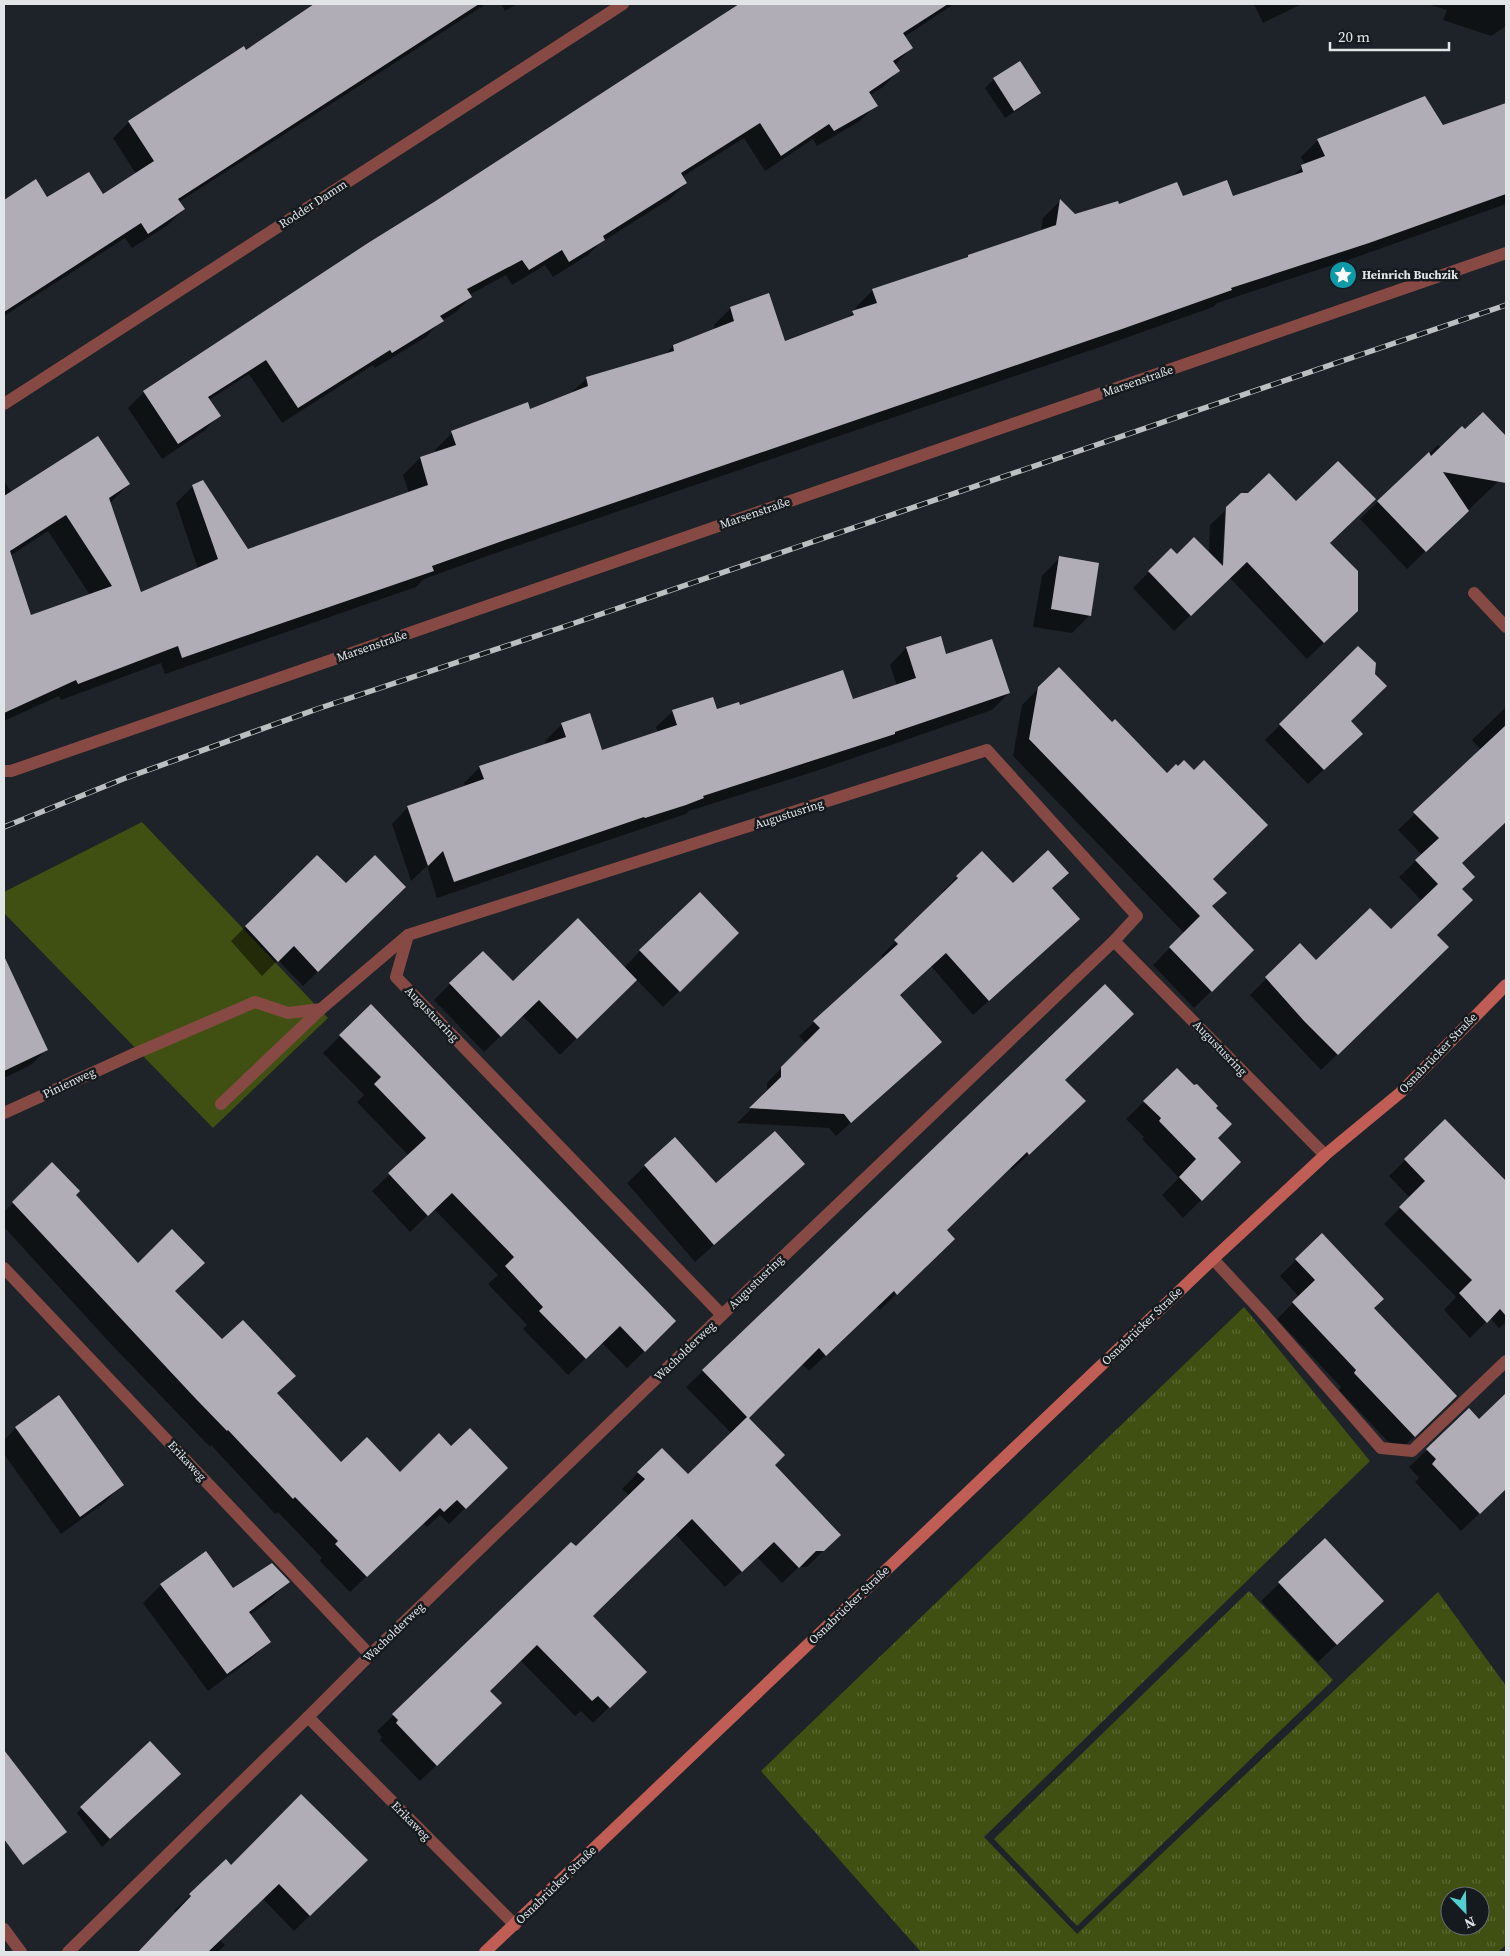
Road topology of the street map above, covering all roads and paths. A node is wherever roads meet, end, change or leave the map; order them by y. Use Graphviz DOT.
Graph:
graph roads {
  1 [pos="623,4"];
  2 [pos="1506,253"];
  3 [pos="4,404"];
  4 [pos="1474,593"];
  5 [pos="1506,627"];
  6 [pos="4,770"];
  7 [pos="408,935"];
  8 [pos="1114,941"];
  9 [pos="1506,985"];
  10 [pos="321,1009"];
  11 [pos="221,1104"];
  12 [pos="4,1113"];
  13 [pos="1325,1156"];
  14 [pos="1213,1259"];
  15 [pos="4,1268"];
  16 [pos="722,1315"];
  17 [pos="1506,1361"];
  18 [pos="370,1655"];
  19 [pos="308,1717"];
  20 [pos="514,1925"];
  21 [pos="4,1929"];
  22 [pos="21,1952"];
  23 [pos="68,1952"];
  24 [pos="485,1952"];
  1 -- 3 [label="street, Rodder Damm"];
  2 -- 6 [label="street, Marsenstraße"];
  4 -- 5 [label="street"];
  7 -- 8 [label="street, Augustusring"];
  7 -- 10 [label="street"];
  7 -- 16 [label="street, Augustusring"];
  8 -- 13 [label="street, Augustusring"];
  8 -- 16 [label="street, Augustusring"];
  9 -- 13 [label="main road, Osnabrücker Straße"];
  10 -- 11 [label="street"];
  10 -- 12 [label="street, Pinienweg"];
  13 -- 14 [label="main road, Osnabrücker Straße"];
  14 -- 17 [label="street"];
  14 -- 20 [label="main road, Osnabrücker Straße"];
  15 -- 18 [label="street, Erikaweg"];
  16 -- 18 [label="street, Wacholderweg"];
  18 -- 19 [label="street, Wacholderweg"];
  19 -- 20 [label="street, Erikaweg"];
  19 -- 23 [label="street, Wacholderweg"];
  20 -- 24 [label="main road, Osnabrücker Straße"];
  21 -- 22 [label="street"];
}
